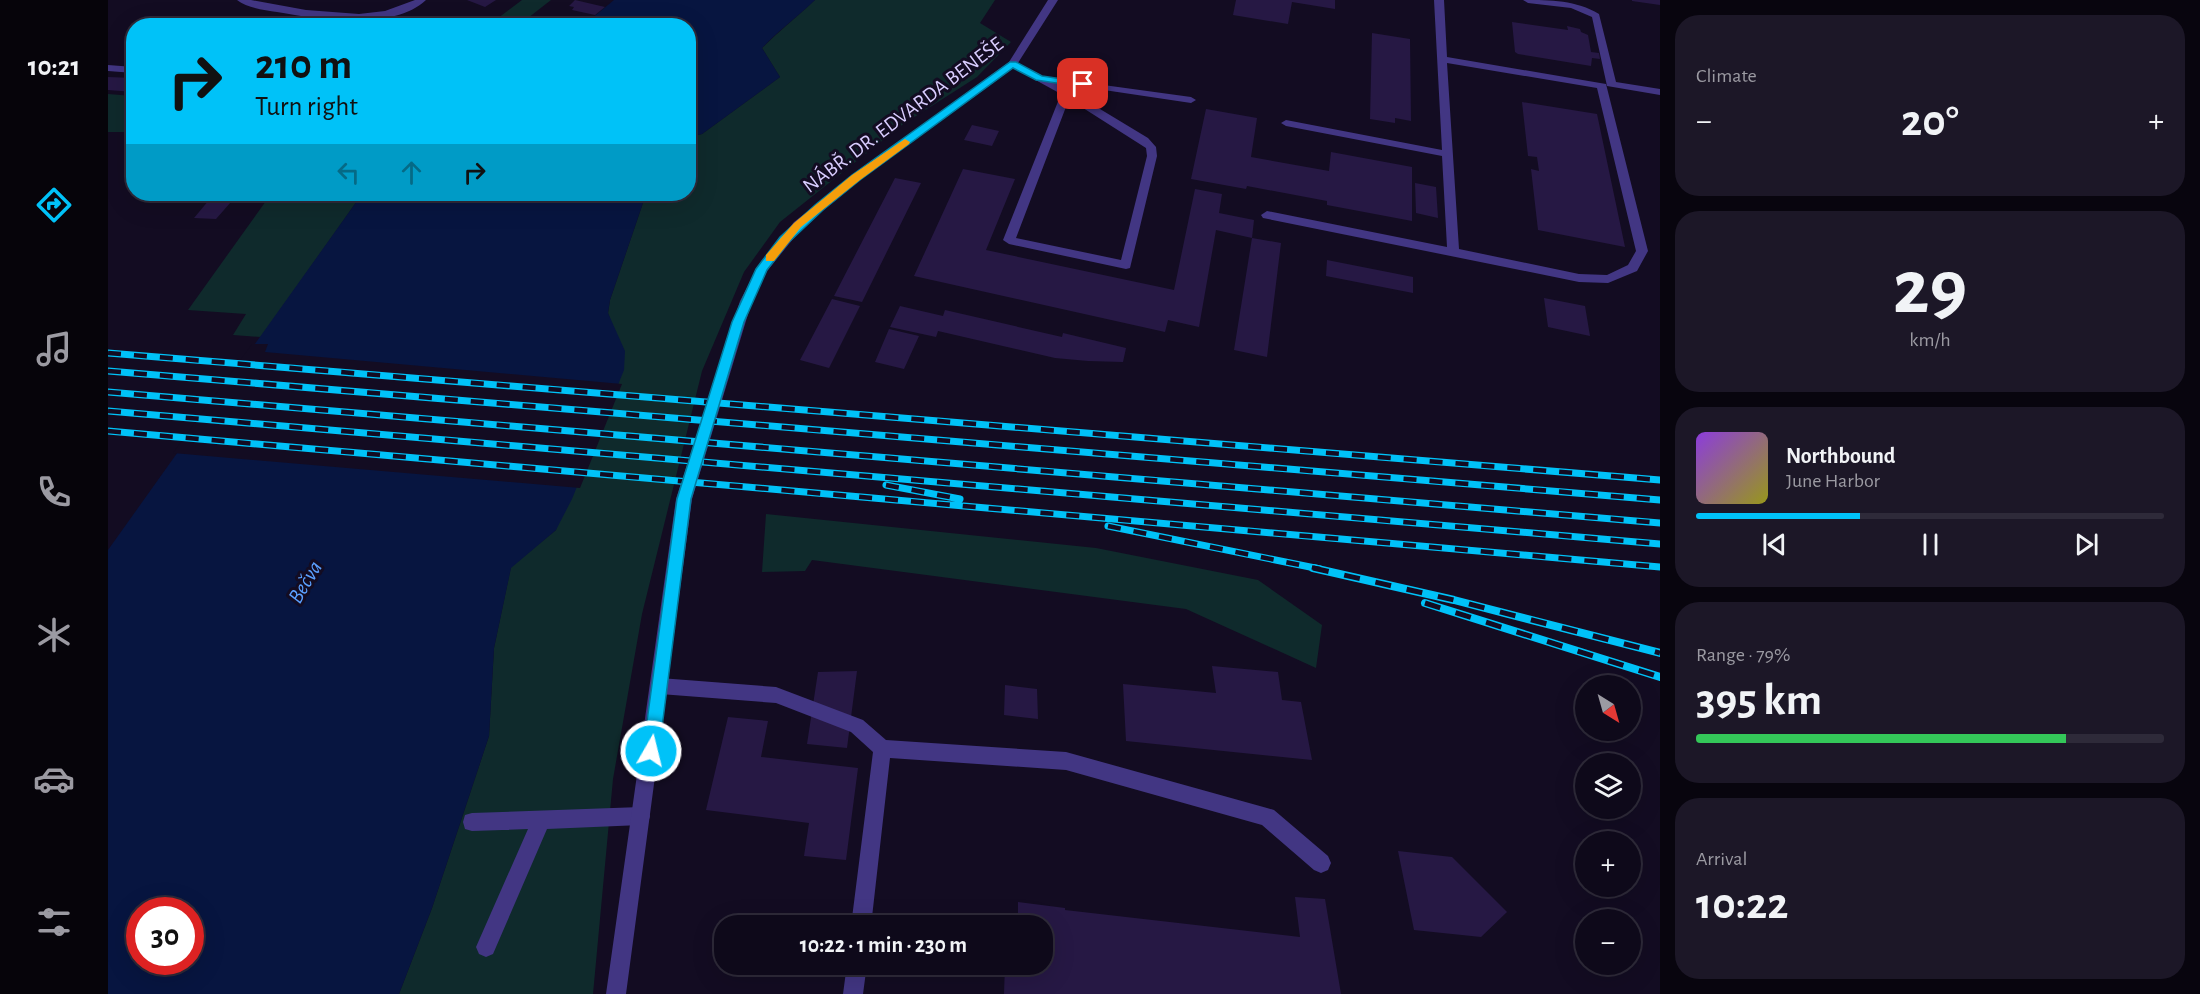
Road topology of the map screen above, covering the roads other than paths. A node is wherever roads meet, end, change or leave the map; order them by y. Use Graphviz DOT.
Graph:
graph roads {
  1 [pos="242,0"];
  2 [pos="421,0"];
  3 [pos="1053,0"];
  4 [pos="1439,0"];
  5 [pos="1528,0"];
  6 [pos="1442,59"];
  7 [pos="1013,64"];
  8 [pos="108,69"];
  9 [pos="126,70"];
  10 [pos="1039,78"];
  11 [pos="1606,85"];
  12 [pos="1660,92"];
  13 [pos="1066,94"];
  14 [pos="1191,100"];
  15 [pos="1286,123"];
  16 [pos="1447,154"];
  17 [pos="1267,215"];
  18 [pos="1453,252"];
  19 [pos="660,686"];
  20 [pos="882,749"];
  21 [pos="641,816"];
  22 [pos="542,819"];
  23 [pos="472,822"];
  24 [pos="1321,864"];
  25 [pos="862,915"];
  26 [pos="486,947"];
  27 [pos="856,975"];
  28 [pos="616,994"];
  29 [pos="853,994"];
  1 -- 2 [label="street"];
  3 -- 7 [label="street, NÁBŘ. DR. EDVARDA BENEŠE"];
  4 -- 6 [label="street"];
  5 -- 11 [label="street"];
  6 -- 11 [label="street"];
  6 -- 16 [label="street"];
  7 -- 10 [label="street"];
  7 -- 19 [label="street, NÁBŘ. DR. EDVARDA BENEŠE"];
  8 -- 9 [label="street"];
  10 -- 13 [label="street"];
  10 -- 14 [label="street"];
  11 -- 12 [label="street"];
  11 -- 18 [label="street"];
  13 -- 13 [label="street"];
  15 -- 16 [label="street"];
  16 -- 18 [label="street"];
  17 -- 18 [label="street"];
  19 -- 20 [label="street"];
  19 -- 21 [label="street, NÁBŘ. DR. EDVARDA BENEŠE"];
  20 -- 24 [label="street"];
  20 -- 25 [label="street"];
  21 -- 22 [label="street"];
  21 -- 28 [label="street, NÁBŘ. DR. EDVARDA BENEŠE"];
  22 -- 23 [label="street"];
  22 -- 26 [label="street"];
  27 -- 29 [label="street"];
}
